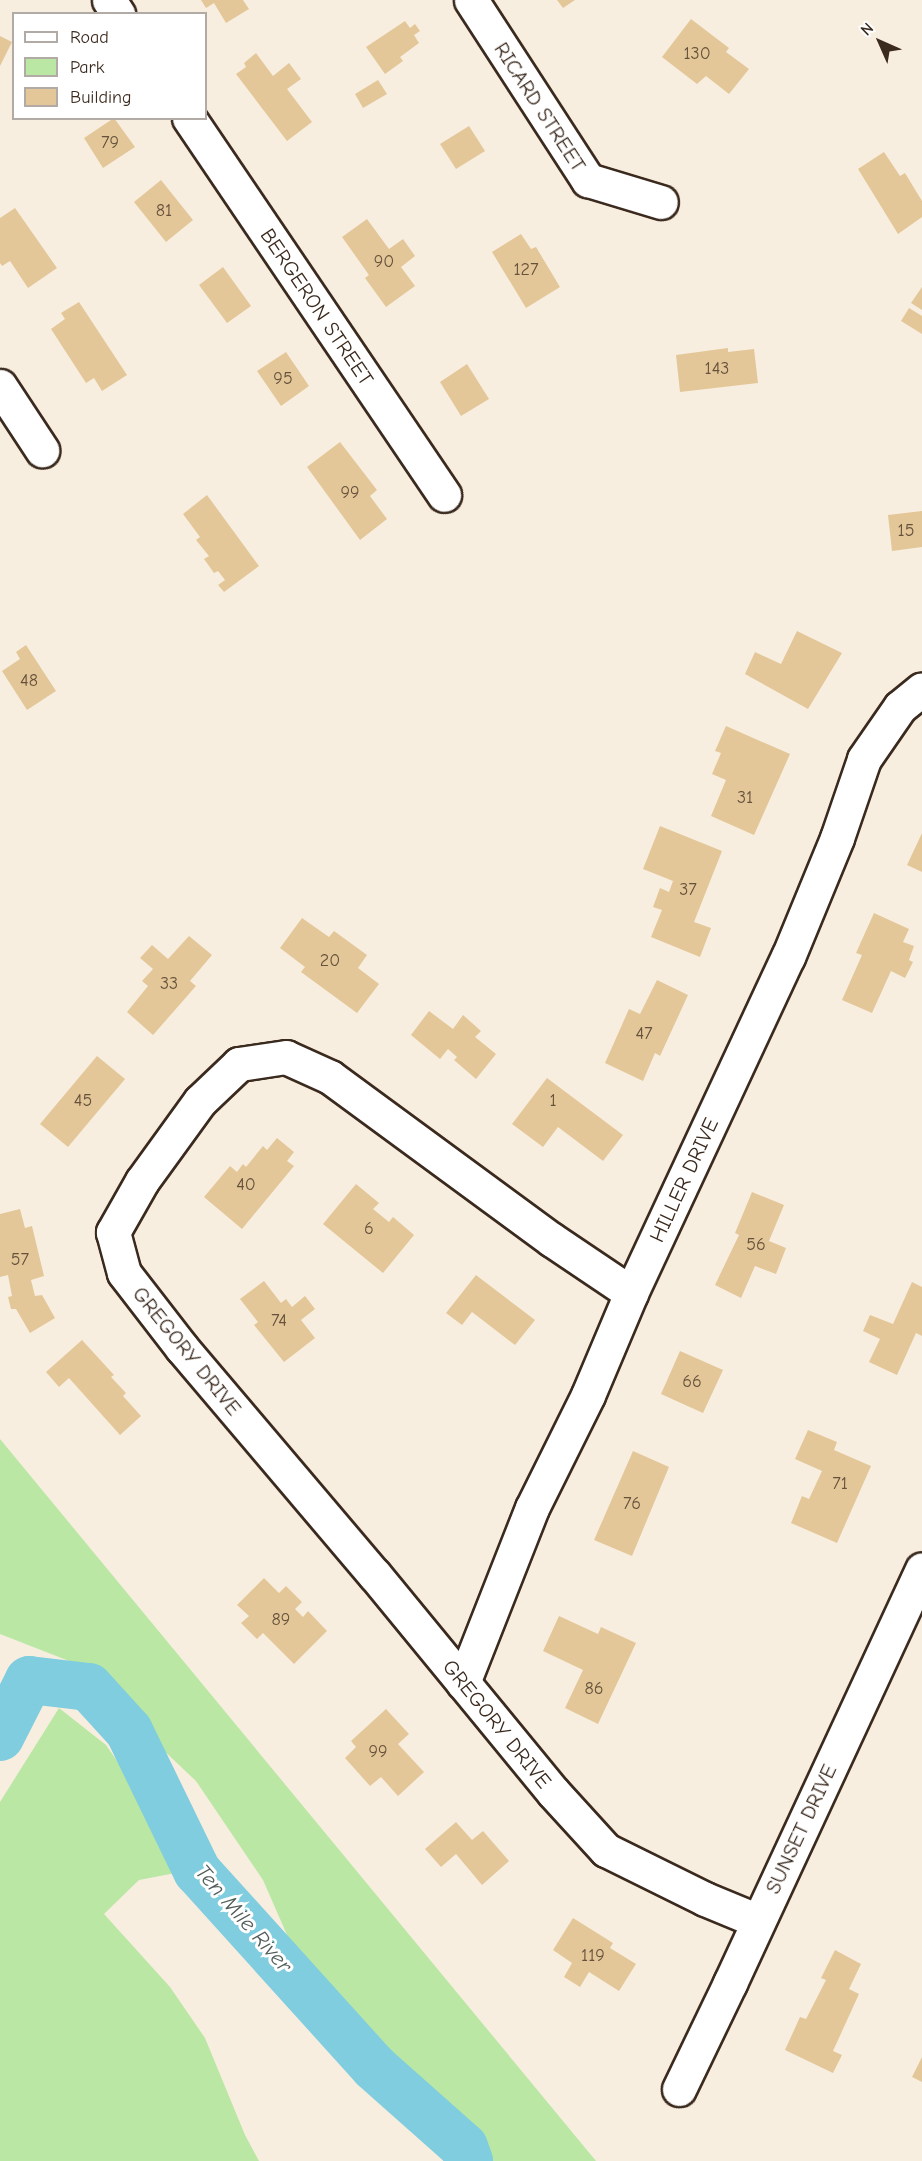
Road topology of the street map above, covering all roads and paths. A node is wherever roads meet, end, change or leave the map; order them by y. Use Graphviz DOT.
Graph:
graph roads {
  1 [pos="471,0"];
  2 [pos="190,120"];
  3 [pos="661,202"];
  4 [pos="0,386"];
  5 [pos="42,450"];
  6 [pos="444,495"];
  7 [pos="922,689"];
  8 [pos="631,1293"];
  9 [pos="922,1569"];
  10 [pos="463,1683"];
  11 [pos="759,1921"];
  12 [pos="679,2089"];
  1 -- 3 [label="street, RICARD STREET"];
  2 -- 6 [label="street, BERGERON STREET"];
  4 -- 5 [label="street"];
  7 -- 8 [label="street, HILLER DRIVE"];
  8 -- 10 [label="street, HILLER DRIVE"];
  8 -- 10 [label="street, GREGORY DRIVE"];
  9 -- 11 [label="street, SUNSET DRIVE"];
  10 -- 11 [label="street, GREGORY DRIVE"];
  11 -- 12 [label="street, SUNSET DRIVE"];
}
